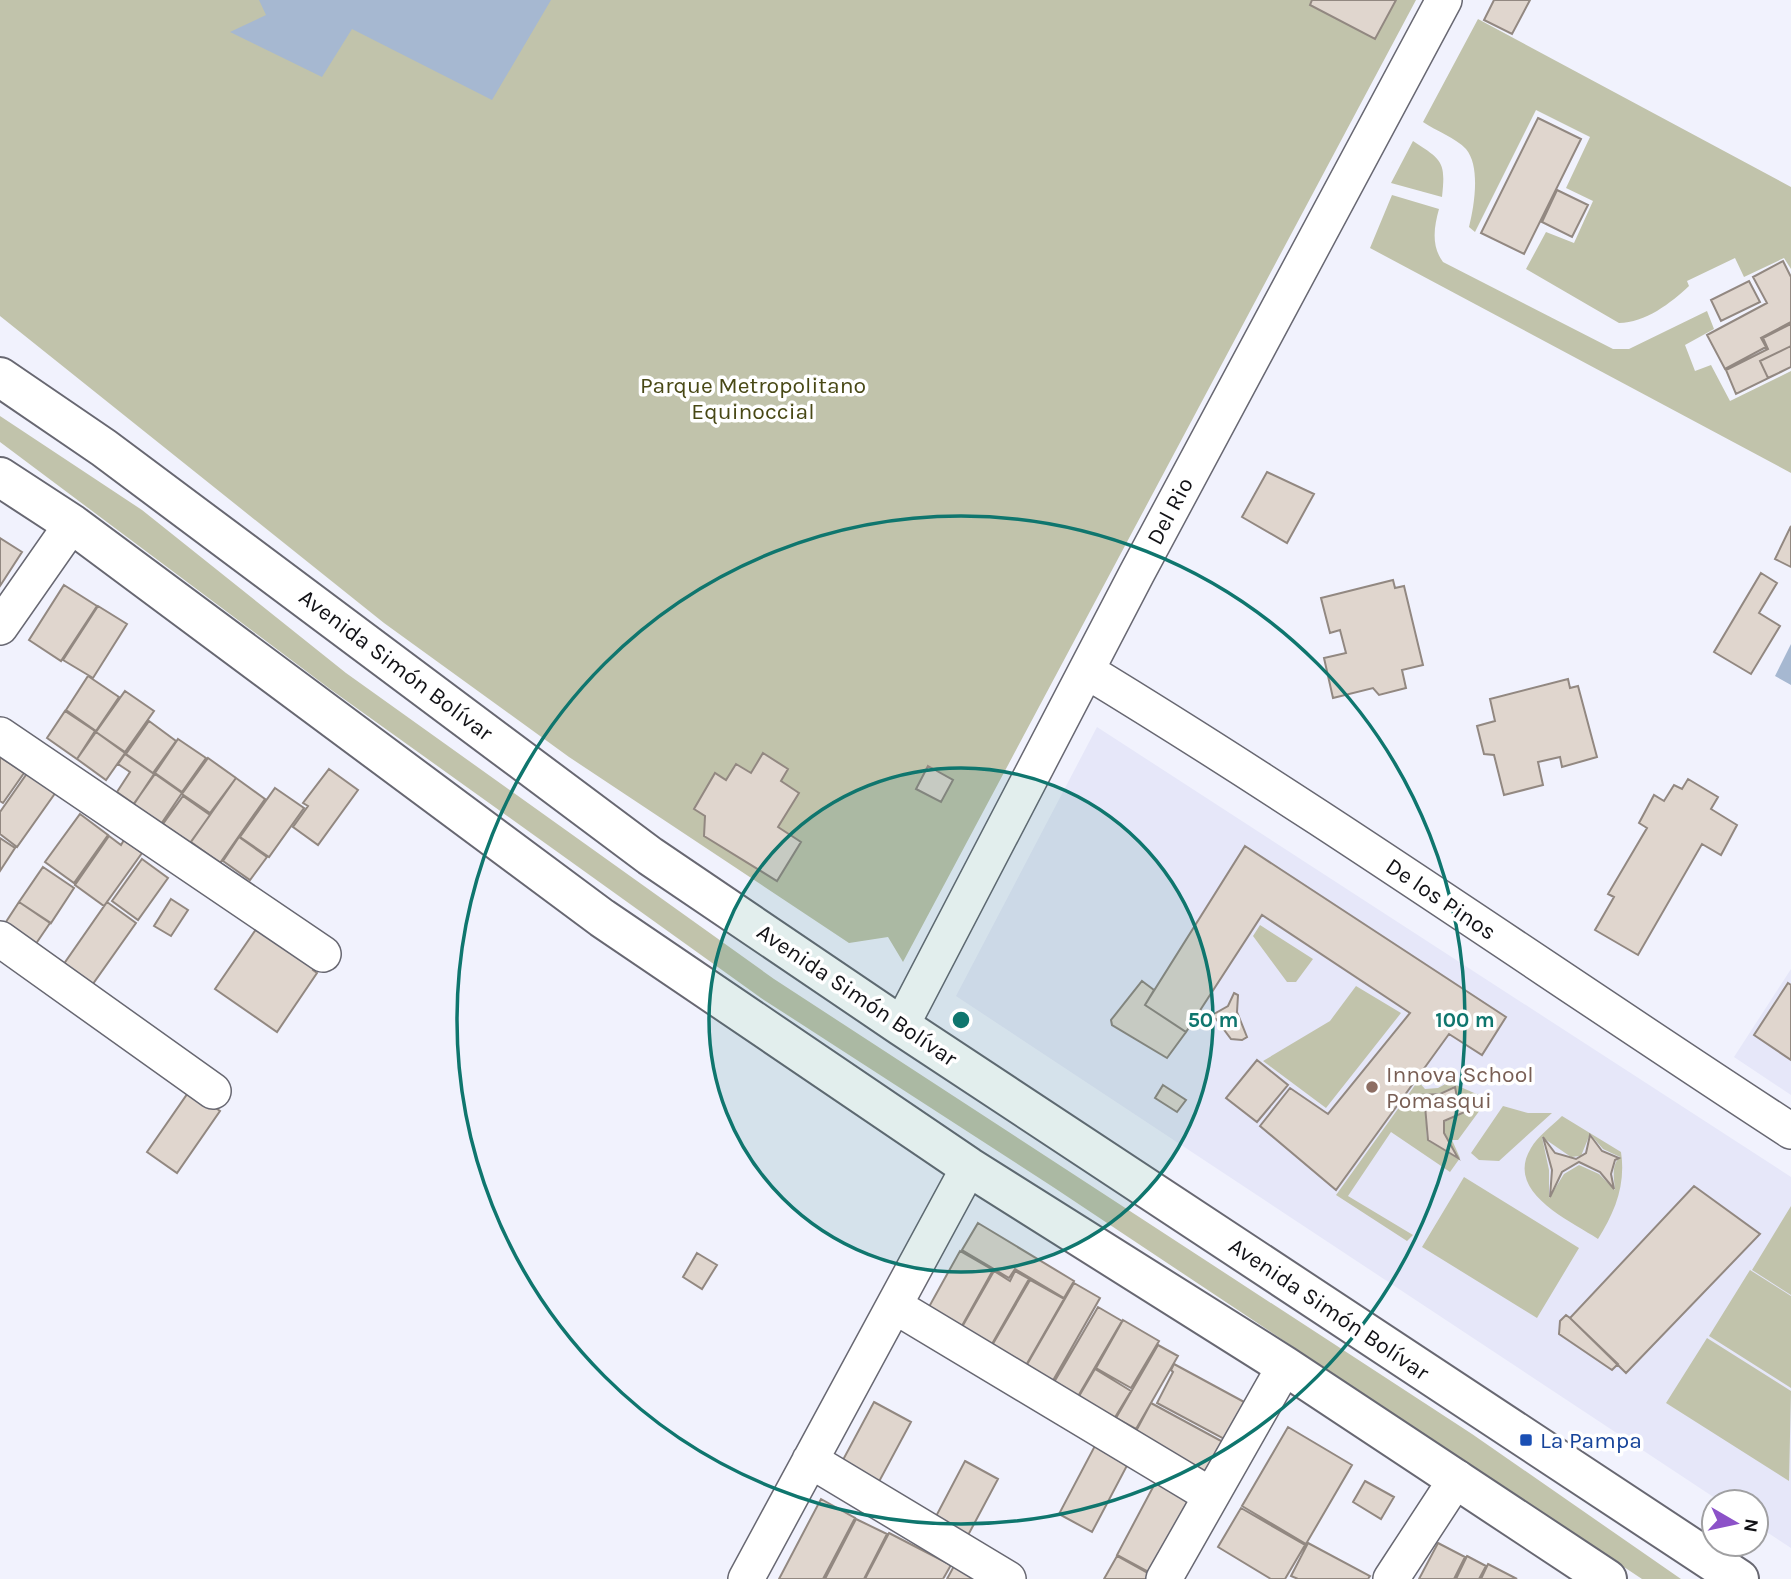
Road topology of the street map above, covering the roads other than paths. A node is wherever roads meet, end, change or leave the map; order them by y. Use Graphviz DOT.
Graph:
graph roads {
  1 [pos="1444,0"];
  2 [pos="0,377"];
  3 [pos="0,477"];
  4 [pos="72,524"];
  5 [pos="0,627"];
  6 [pos="1087,671"];
  7 [pos="0,735"];
  8 [pos="0,939"];
  9 [pos="323,954"];
  10 [pos="901,1026"];
  11 [pos="213,1091"];
  12 [pos="1791,1131"];
  13 [pos="968,1167"];
  14 [pos="895,1306"];
  15 [pos="1285,1366"];
  16 [pos="810,1460"];
  17 [pos="1457,1478"];
  18 [pos="1210,1495"];
  19 [pos="746,1579"];
  20 [pos="1008,1579"];
  21 [pos="1164,1579"];
  22 [pos="1391,1579"];
  23 [pos="1606,1579"];
  24 [pos="1739,1579"];
  1 -- 6 [label="street, Del Rio"];
  2 -- 10 [label="highway, Avenida Simón Bolívar"];
  3 -- 4 [label="highway"];
  4 -- 5 [label="street"];
  4 -- 13 [label="highway"];
  6 -- 10 [label="street, Del Rio"];
  6 -- 12 [label="street, De los Pinos"];
  7 -- 9 [label="street"];
  8 -- 11 [label="street"];
  10 -- 24 [label="highway, Avenida Simón Bolívar"];
  13 -- 14 [label="street"];
  13 -- 15 [label="highway"];
  14 -- 16 [label="street"];
  14 -- 18 [label="street"];
  15 -- 17 [label="highway"];
  15 -- 18 [label="street"];
  16 -- 19 [label="street"];
  16 -- 20 [label="street"];
  17 -- 22 [label="street"];
  17 -- 23 [label="highway"];
  18 -- 21 [label="street"];
}
